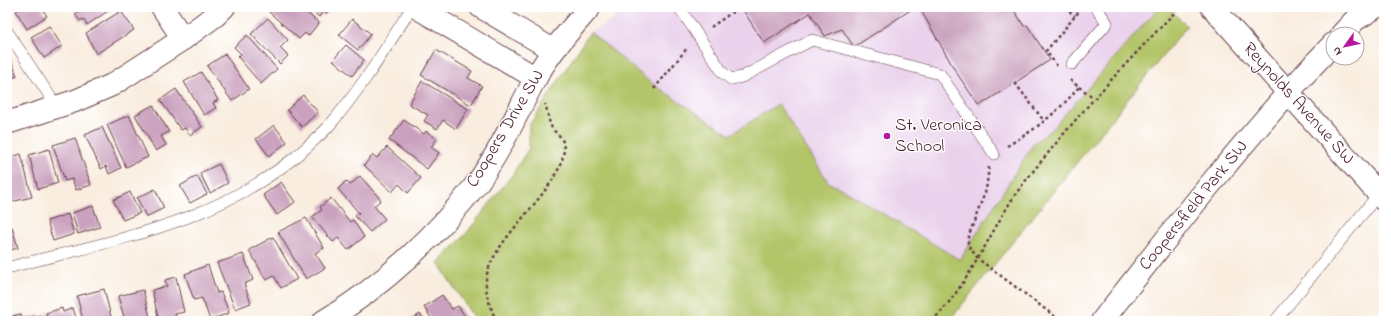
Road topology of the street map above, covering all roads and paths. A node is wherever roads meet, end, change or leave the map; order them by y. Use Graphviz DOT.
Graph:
graph roads {
  1 [pos="162,7"];
  2 [pos="224,7"];
  3 [pos="412,7"];
  4 [pos="416,7"];
  5 [pos="481,7"];
  6 [pos="590,7"];
  7 [pos="679,7"];
  8 [pos="1065,7"];
  9 [pos="1083,7"];
  10 [pos="1096,7"];
  11 [pos="1212,7"];
  12 [pos="1376,7"];
  13 [pos="1177,10"];
  14 [pos="1075,16"];
  15 [pos="1349,26"];
  16 [pos="7,31"];
  17 [pos="183,39"];
  18 [pos="553,50"];
  19 [pos="1325,53"];
  20 [pos="1072,64"];
  21 [pos="1059,69"];
  22 [pos="1068,79"];
  23 [pos="1015,83"];
  24 [pos="531,87"];
  25 [pos="1079,87"];
  26 [pos="1288,92"];
  27 [pos="1094,98"];
  28 [pos="57,107"];
  29 [pos="1044,121"];
  30 [pos="7,123"];
  31 [pos="994,154"];
  32 [pos="1382,194"];
  33 [pos="977,258"];
  34 [pos="7,268"];
  35 [pos="1280,319"];
  36 [pos="324,321"];
  37 [pos="496,321"];
  38 [pos="932,321"];
  39 [pos="1061,321"];
  40 [pos="1102,321"];
  1 -- 17 [label="street"];
  2 -- 17 [label="street"];
  3 -- 34 [label="lane"];
  4 -- 24 [label="street"];
  5 -- 18 [label="street"];
  6 -- 18 [label="street, Coopers Drive SW"];
  7 -- 31 [label="lane"];
  8 -- 14 [label="path"];
  9 -- 14 [label="path"];
  10 -- 20 [label="lane"];
  11 -- 26 [label="street, Reynolds Avenue SW"];
  12 -- 15 [label="street"];
  13 -- 27 [label="path"];
  14 -- 21 [label="path"];
  16 -- 28 [label="lane"];
  17 -- 28 [label="street"];
  18 -- 24 [label="street, Coopers Drive SW"];
  19 -- 26 [label="street, Coopersfield Park SW"];
  22 -- 25 [label="path"];
  23 -- 29 [label="path"];
  24 -- 36 [label="street, Coopers Drive SW"];
  24 -- 37 [label="path"];
  25 -- 27 [label="path"];
  25 -- 29 [label="path"];
  26 -- 32 [label="street, Reynolds Avenue SW"];
  26 -- 40 [label="street, Coopersfield Park SW"];
  27 -- 33 [label="path"];
  28 -- 30 [label="street"];
  29 -- 31 [label="path"];
  31 -- 33 [label="path"];
  32 -- 35 [label="lane"];
  33 -- 38 [label="path"];
  33 -- 39 [label="path"];
}
